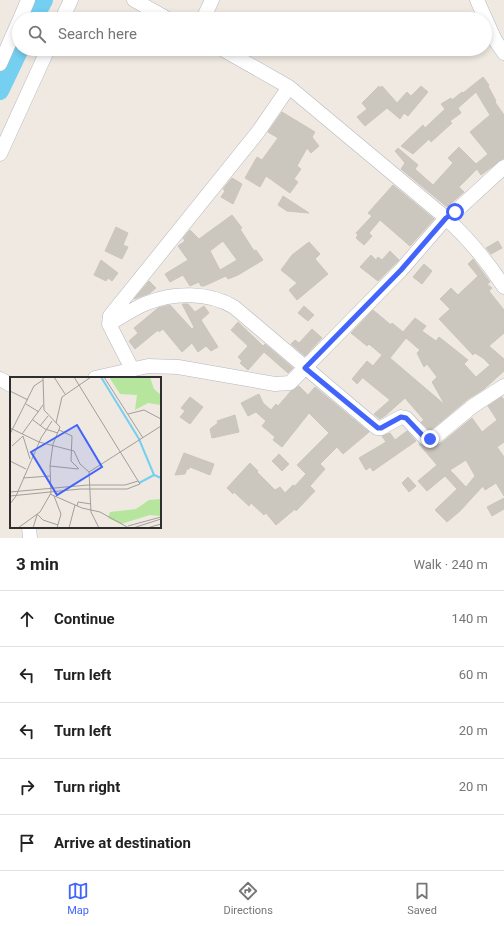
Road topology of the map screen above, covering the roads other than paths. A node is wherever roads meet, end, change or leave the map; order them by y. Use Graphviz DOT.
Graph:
graph roads {
  1 [pos="28,0"];
  2 [pos="71,0"];
  3 [pos="134,0"];
  4 [pos="212,0"];
  5 [pos="477,0"];
  6 [pos="23,12"];
  7 [pos="65,12"];
  8 [pos="155,12"];
  9 [pos="207,12"];
  10 [pos="482,12"];
  11 [pos="492,33"];
  12 [pos="12,36"];
  13 [pos="504,53"];
  14 [pos="45,56"];
  15 [pos="235,56"];
  16 [pos="0,64"];
  17 [pos="289,86"];
  18 [pos="0,154"];
  19 [pos="504,168"];
  20 [pos="446,218"];
  21 [pos="504,287"];
  22 [pos="109,324"];
  23 [pos="305,368"];
  24 [pos="132,369"];
  25 [pos="99,377"];
  26 [pos="0,379"];
  27 [pos="10,385"];
  28 [pos="504,386"];
  29 [pos="29,528"];
  30 [pos="30,538"];
  1 -- 6 [label="street"];
  2 -- 7 [label="street"];
  3 -- 8 [label="street"];
  4 -- 9 [label="street"];
  5 -- 10 [label="street"];
  11 -- 13 [label="street"];
  12 -- 16 [label="street"];
  14 -- 18 [label="street"];
  15 -- 17 [label="street"];
  17 -- 20 [label="street"];
  17 -- 22 [label="street"];
  19 -- 20 [label="street"];
  20 -- 21 [label="street"];
  20 -- 23 [label="street"];
  22 -- 23 [label="street"];
  22 -- 24 [label="street"];
  23 -- 24 [label="street"];
  23 -- 28 [label="street"];
  24 -- 25 [label="street"];
  26 -- 27 [label="street"];
  29 -- 30 [label="street"];
}
